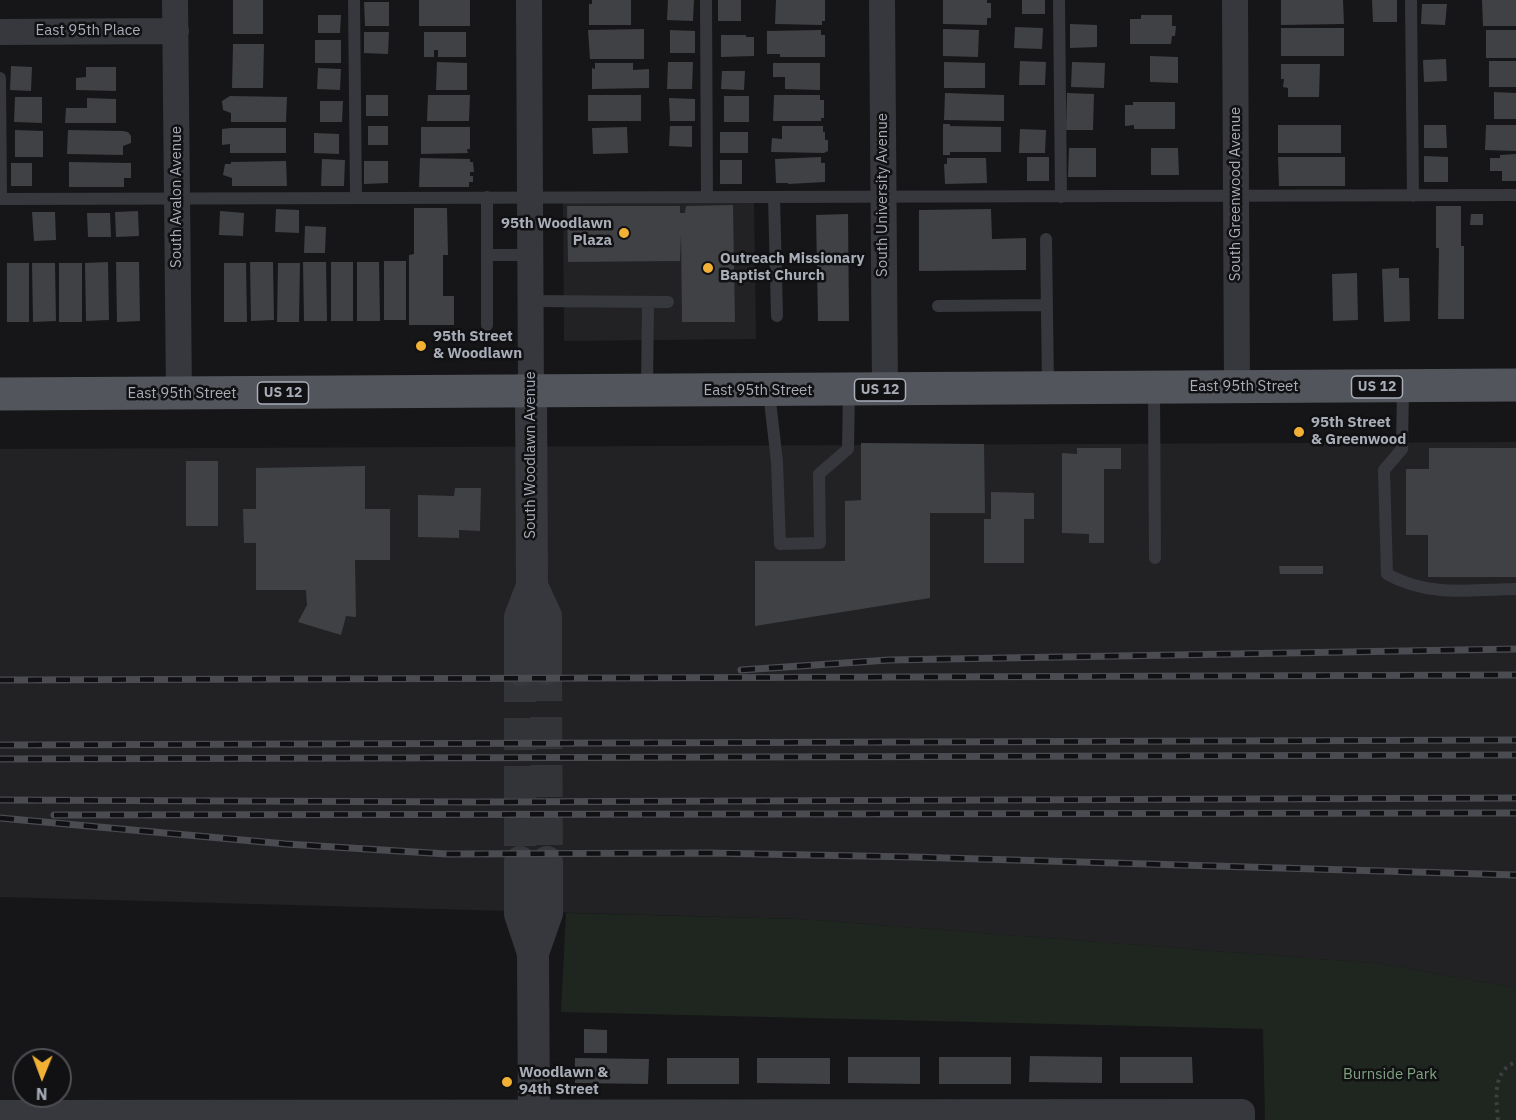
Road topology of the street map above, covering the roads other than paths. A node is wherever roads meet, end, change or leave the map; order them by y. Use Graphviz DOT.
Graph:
graph roads {
  1 [pos="175,0"];
  2 [pos="354,0"];
  3 [pos="529,0"];
  4 [pos="706,0"];
  5 [pos="882,0"];
  6 [pos="1059,0"];
  7 [pos="1235,0"];
  8 [pos="1411,0"];
  9 [pos="176,31"];
  10 [pos="0,32"];
  11 [pos="0,78"];
  12 [pos="1516,195"];
  13 [pos="1413,196"];
  14 [pos="487,197"];
  15 [pos="530,197"];
  16 [pos="707,197"];
  17 [pos="774,197"];
  18 [pos="883,197"];
  19 [pos="1060,197"];
  20 [pos="1237,197"];
  21 [pos="356,198"];
  22 [pos="1,199"];
  23 [pos="177,200"];
  24 [pos="1046,240"];
  25 [pos="487,255"];
  26 [pos="530,255"];
  27 [pos="531,301"];
  28 [pos="648,302"];
  29 [pos="668,302"];
  30 [pos="1047,305"];
  31 [pos="938,306"];
  32 [pos="777,316"];
  33 [pos="487,325"];
  34 [pos="1516,385"];
  35 [pos="1403,386"];
  36 [pos="1237,387"];
  37 [pos="1154,388"];
  38 [pos="1048,389"];
  39 [pos="849,390"];
  40 [pos="885,390"];
  41 [pos="647,391"];
  42 [pos="768,391"];
  43 [pos="531,392"];
  44 [pos="0,394"];
  45 [pos="179,394"];
  46 [pos="1155,558"];
  47 [pos="1516,589"];
  48 [pos="533,669"];
  49 [pos="534,862"];
  50 [pos="4,1115"];
  51 [pos="179,1116"];
  52 [pos="882,1116"];
  53 [pos="1060,1116"];
  54 [pos="1242,1116"];
  55 [pos="356,1117"];
  56 [pos="534,1117"];
  57 [pos="708,1117"];
  1 -- 9 [label="street, South Avalon Avenue"];
  2 -- 21 [label="lane"];
  3 -- 15 [label="street, South Woodlawn Avenue"];
  4 -- 16 [label="lane"];
  5 -- 18 [label="street, South University Avenue"];
  6 -- 19 [label="lane"];
  7 -- 20 [label="street, South Greenwood Avenue"];
  8 -- 13 [label="lane"];
  9 -- 10 [label="street, East 95th Place"];
  9 -- 23 [label="street, South Avalon Avenue"];
  11 -- 22 [label="lane"];
  12 -- 13 [label="lane"];
  13 -- 20 [label="lane"];
  14 -- 15 [label="lane"];
  14 -- 21 [label="lane"];
  14 -- 25 [label="lane"];
  15 -- 16 [label="lane"];
  15 -- 26 [label="street, South Woodlawn Avenue"];
  16 -- 17 [label="lane"];
  17 -- 18 [label="lane"];
  17 -- 32 [label="lane"];
  18 -- 19 [label="lane"];
  18 -- 40 [label="street, South University Avenue"];
  19 -- 20 [label="lane"];
  20 -- 36 [label="street, South Greenwood Avenue"];
  21 -- 23 [label="lane"];
  22 -- 23 [label="lane"];
  23 -- 45 [label="street, South Avalon Avenue"];
  24 -- 30 [label="lane"];
  25 -- 26 [label="lane"];
  25 -- 33 [label="lane"];
  26 -- 27 [label="street, South Woodlawn Avenue"];
  27 -- 28 [label="lane"];
  27 -- 43 [label="street, South Woodlawn Avenue"];
  28 -- 29 [label="lane"];
  28 -- 41 [label="lane"];
  30 -- 31 [label="lane"];
  30 -- 38 [label="lane"];
  34 -- 35 [label="main road, East 95th Street / US 12"];
  35 -- 36 [label="main road, East 95th Street / US 12"];
  35 -- 47 [label="lane"];
  36 -- 37 [label="main road, East 95th Street / US 12"];
  37 -- 38 [label="main road, East 95th Street / US 12"];
  37 -- 46 [label="lane"];
  38 -- 40 [label="main road, East 95th Street / US 12"];
  39 -- 40 [label="main road, East 95th Street / US 12"];
  39 -- 42 [label="main road, East 95th Street / US 12"];
  39 -- 42 [label="lane"];
  41 -- 42 [label="main road, East 95th Street / US 12"];
  41 -- 43 [label="main road, East 95th Street / US 12"];
  43 -- 45 [label="main road, East 95th Street / US 12"];
  43 -- 48 [label="street, South Woodlawn Avenue"];
  44 -- 45 [label="main road, East 95th Street / US 12"];
  49 -- 56 [label="street"];
  50 -- 51 [label="street"];
  51 -- 55 [label="street"];
  52 -- 53 [label="street"];
  52 -- 57 [label="street"];
  53 -- 54 [label="street"];
  55 -- 56 [label="street"];
  56 -- 57 [label="street"];
}
